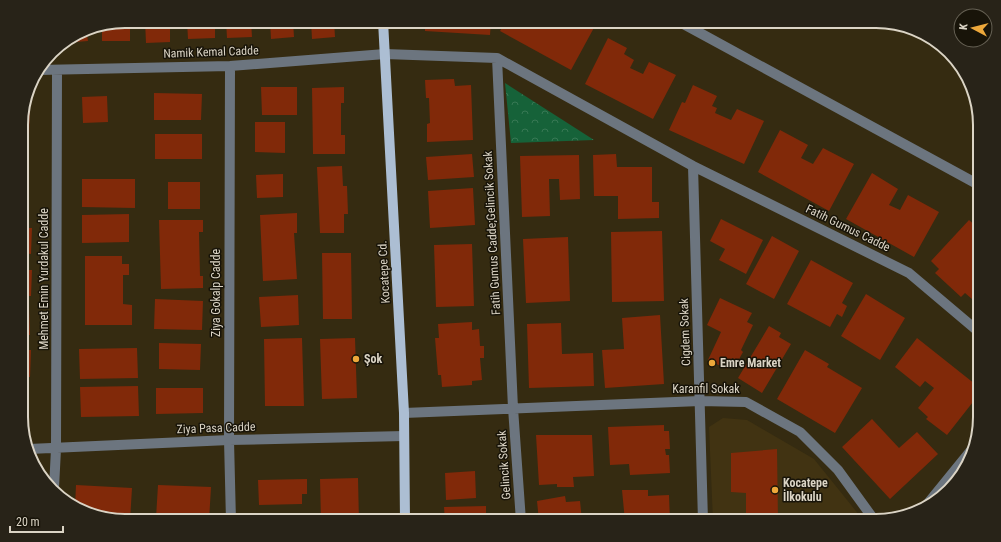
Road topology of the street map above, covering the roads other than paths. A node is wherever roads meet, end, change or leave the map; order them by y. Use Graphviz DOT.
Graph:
graph roads {
  1 [pos="383,28"];
  2 [pos="691,28"];
  3 [pos="385,54"];
  4 [pos="497,58"];
  5 [pos="230,66"];
  6 [pos="45,70"];
  7 [pos="57,70"];
  8 [pos="693,166"];
  9 [pos="973,182"];
  10 [pos="973,326"];
  11 [pos="700,400"];
  12 [pos="513,408"];
  13 [pos="404,413"];
  14 [pos="404,436"];
  15 [pos="229,440"];
  16 [pos="33,449"];
  17 [pos="56,449"];
  18 [pos="963,460"];
  19 [pos="54,483"];
  20 [pos="935,494"];
  21 [pos="231,514"];
  22 [pos="405,514"];
  23 [pos="521,514"];
  24 [pos="703,514"];
  25 [pos="870,514"];
  1 -- 3 [label="main road, Kocatepe Cd."];
  2 -- 9 [label="street"];
  3 -- 4 [label="street"];
  3 -- 5 [label="street, Namik Kemal Cadde"];
  3 -- 13 [label="main road, Kocatepe Cd."];
  4 -- 8 [label="street"];
  4 -- 12 [label="street, Fatih Gumus Cadde;Gelincik Sokak"];
  5 -- 7 [label="street, Namik Kemal Cadde"];
  5 -- 15 [label="street, Ziya Gokalp Cadde"];
  6 -- 7 [label="street, Namik Kemal Cadde"];
  7 -- 17 [label="street, Mehmet Emin Yurdakul Cadde"];
  8 -- 10 [label="street, Fatih Gumus Cadde"];
  8 -- 11 [label="street, Cigdem Sokak"];
  11 -- 12 [label="street, Karanfil Sokak"];
  11 -- 24 [label="street, Cigdem Sokak"];
  11 -- 25 [label="street, Karanfil Sokak"];
  12 -- 13 [label="street, Karanfil Sokak"];
  12 -- 23 [label="street, Gelincik Sokak"];
  13 -- 14 [label="main road, Kocatepe Cd."];
  14 -- 15 [label="street, Ziya Pasa Cadde"];
  14 -- 22 [label="main road, Kocatepe Cd."];
  15 -- 17 [label="street, Ziya Pasa Cadde"];
  15 -- 21 [label="street, Ziya Gokalp Cadde"];
  16 -- 17 [label="street, Ziya Pasa Cadde"];
  17 -- 19 [label="street, Mehmet Emin Yurdakul Cadde"];
  18 -- 20 [label="street"];
}
